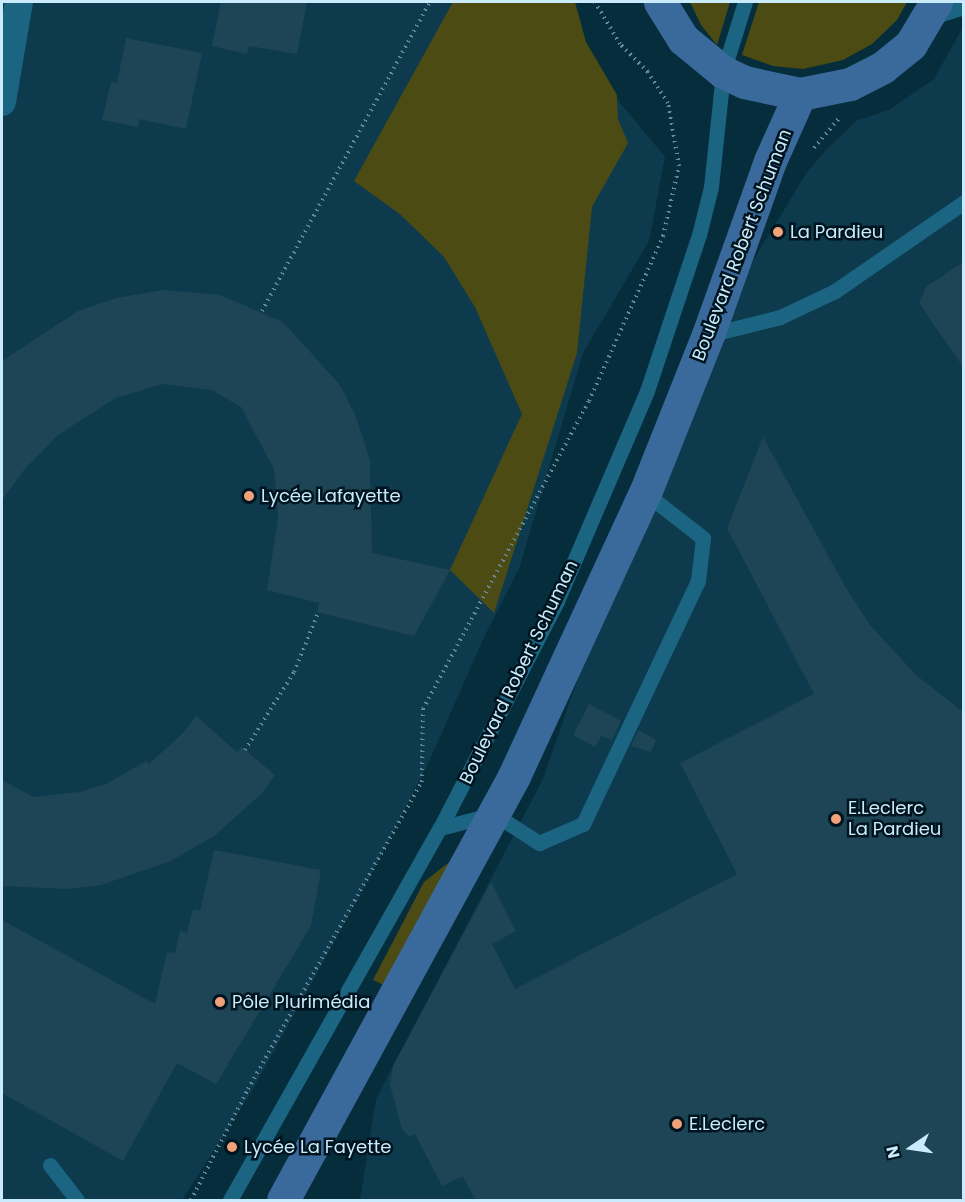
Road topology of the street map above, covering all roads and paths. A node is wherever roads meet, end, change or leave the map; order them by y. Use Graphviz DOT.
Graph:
graph roads {
  1 [pos="430,2"];
  2 [pos="595,2"];
  3 [pos="660,2"];
  4 [pos="745,2"];
  5 [pos="13,4"];
  6 [pos="942,5"];
  7 [pos="723,72"];
  8 [pos="800,93"];
  9 [pos="2,102"];
  10 [pos="963,202"];
  11 [pos="262,311"];
  12 [pos="708,335"];
  13 [pos="645,493"];
  14 [pos="318,613"];
  15 [pos="245,750"];
  16 [pos="494,814"];
  17 [pos="440,828"];
  18 [pos="50,1165"];
  19 [pos="77,1200"];
  20 [pos="191,1200"];
  21 [pos="230,1200"];
  22 [pos="283,1200"];
  1 -- 11 [label="path"];
  2 -- 20 [label="path"];
  3 -- 7 [label="main road"];
  4 -- 7 [label="lane, Boulevard Robert Schuman"];
  5 -- 9 [label="street"];
  6 -- 8 [label="main road"];
  7 -- 8 [label="main road"];
  7 -- 17 [label="lane, Boulevard Robert Schuman"];
  8 -- 12 [label="main road, Boulevard Robert Schuman"];
  10 -- 12 [label="lane"];
  12 -- 13 [label="main road, Boulevard Robert Schuman"];
  13 -- 16 [label="main road, Boulevard Robert Schuman"];
  13 -- 16 [label="lane"];
  14 -- 15 [label="path"];
  16 -- 17 [label="lane"];
  16 -- 22 [label="main road, Boulevard Robert Schuman"];
  17 -- 21 [label="lane, Boulevard Robert Schuman"];
  18 -- 19 [label="lane"];
}
